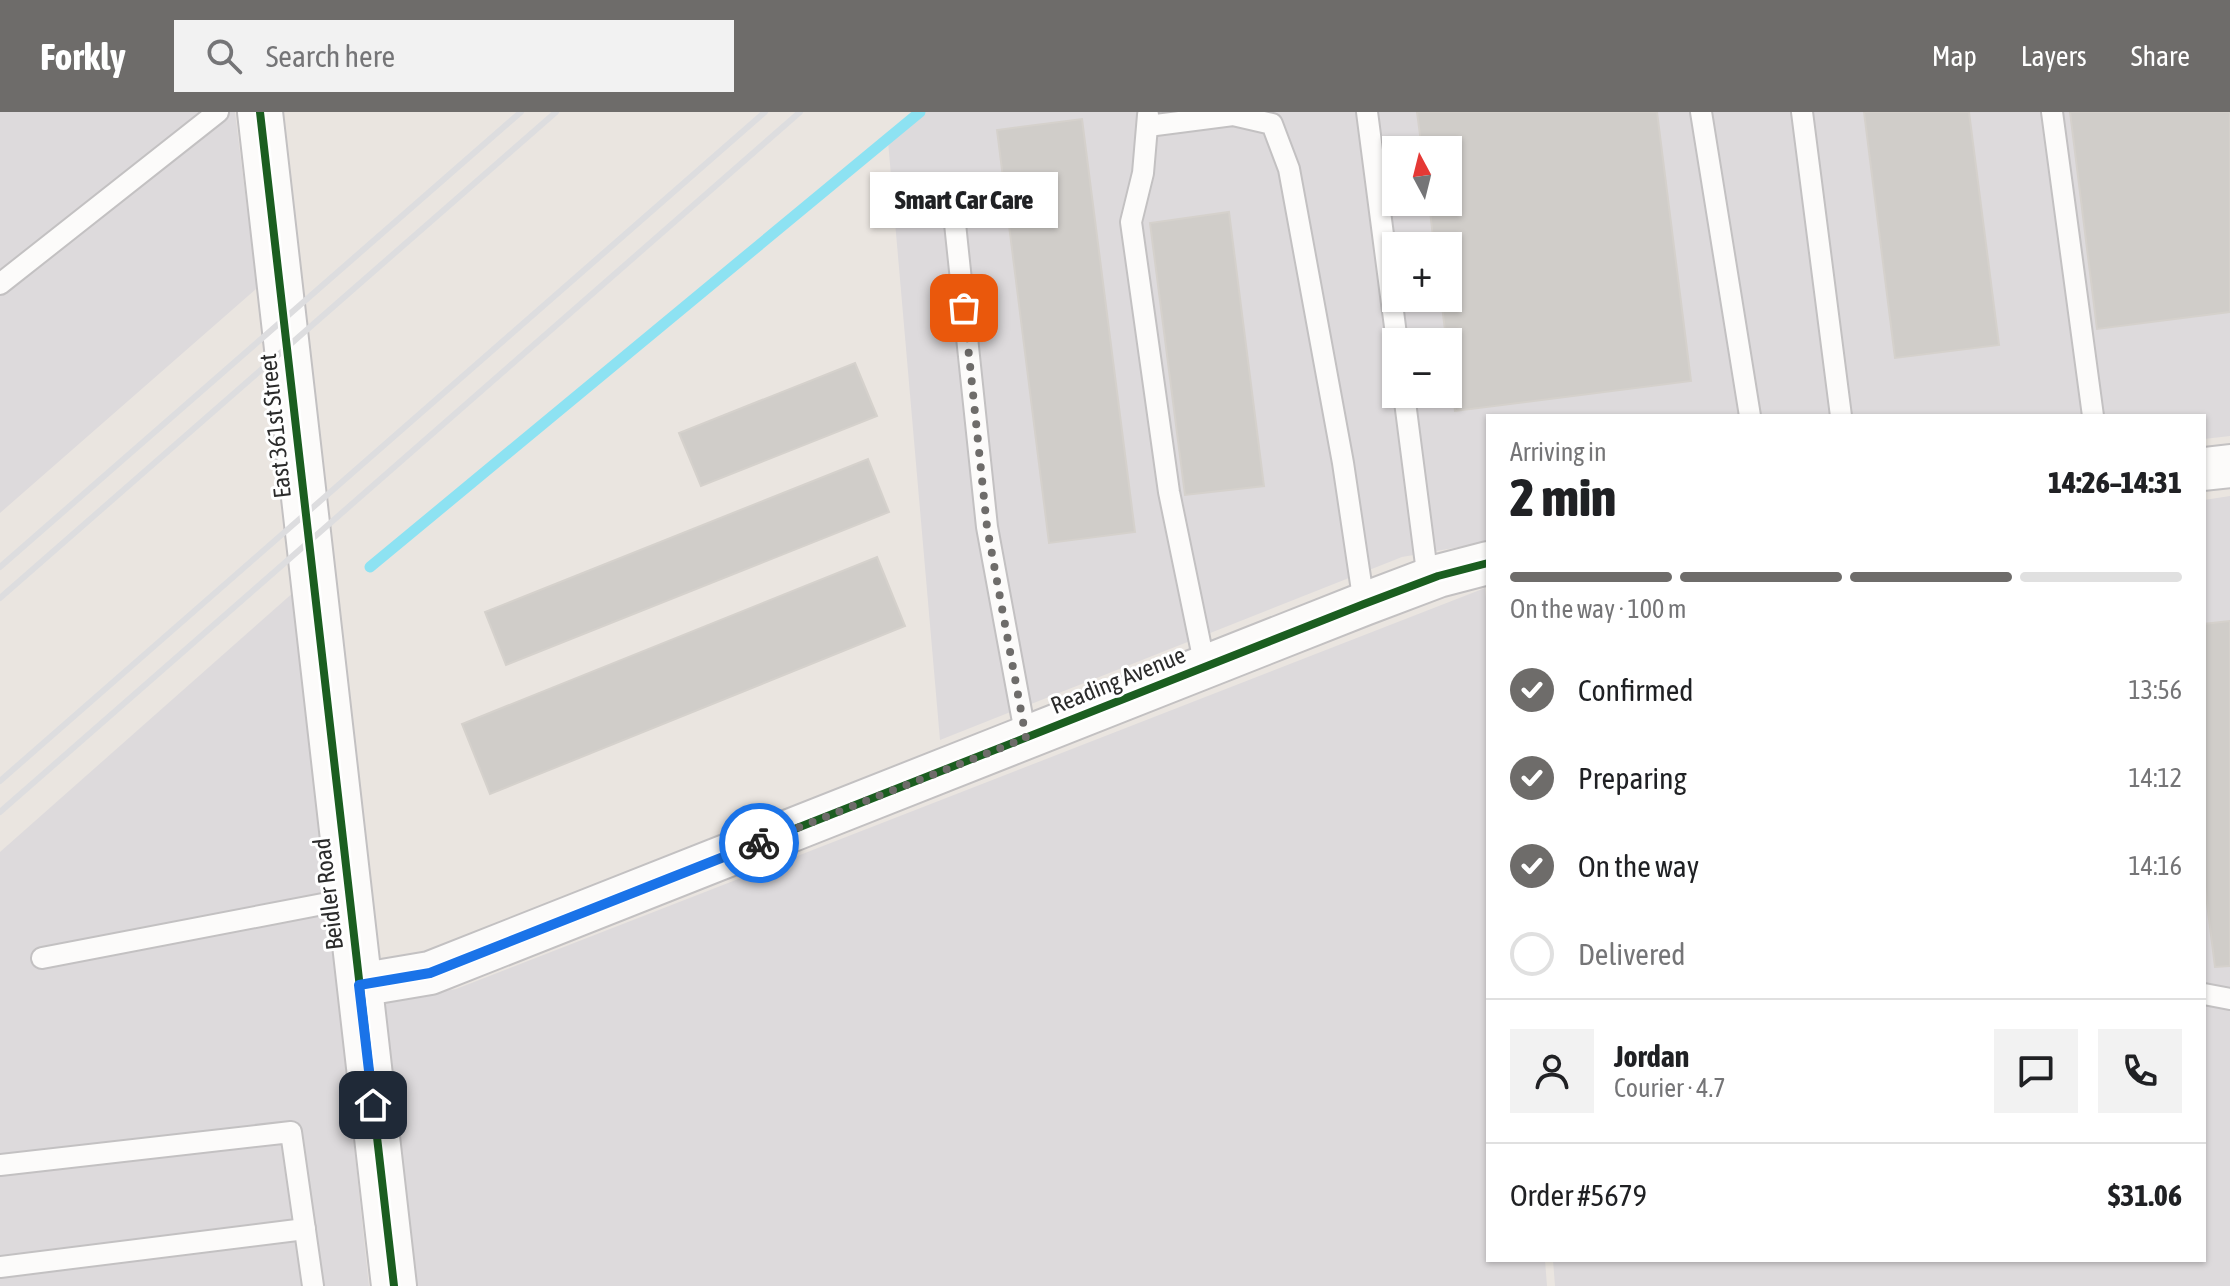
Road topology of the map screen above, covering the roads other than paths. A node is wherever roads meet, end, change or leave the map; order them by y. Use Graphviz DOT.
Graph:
graph roads {
  1 [pos="218,112"];
  2 [pos="260,112"];
  3 [pos="1367,112"];
  4 [pos="1701,112"];
  5 [pos="1802,112"];
  6 [pos="2052,112"];
  7 [pos="1148,119"];
  8 [pos="954,214"];
  9 [pos="0,284"];
  10 [pos="1395,328"];
  11 [pos="1406,408"];
  12 [pos="1750,414"];
  13 [pos="1841,414"];
  14 [pos="2093,414"];
  15 [pos="2230,466"];
  16 [pos="2206,469"];
  17 [pos="1486,564"];
  18 [pos="1428,580"];
  19 [pos="1364,604"];
  20 [pos="1205,667"];
  21 [pos="329,736"];
  22 [pos="1026,738"];
  23 [pos="349,899"];
  24 [pos="42,958"];
  25 [pos="359,985"];
  26 [pos="2206,994"];
  27 [pos="2230,999"];
  28 [pos="0,1165"];
  29 [pos="305,1229"];
  30 [pos="0,1267"];
  31 [pos="313,1286"];
  32 [pos="394,1286"];
  1 -- 9 [label="lane"];
  2 -- 21 [label="street, East 361st Street"];
  3 -- 10 [label="lane"];
  4 -- 12 [label="lane"];
  5 -- 13 [label="lane"];
  6 -- 14 [label="lane"];
  7 -- 19 [label="lane"];
  7 -- 20 [label="lane"];
  8 -- 22 [label="lane"];
  11 -- 18 [label="lane"];
  15 -- 16 [label="street"];
  17 -- 18 [label="street, Reading Avenue"];
  18 -- 19 [label="street, Reading Avenue"];
  19 -- 20 [label="street, Reading Avenue"];
  20 -- 22 [label="street, Reading Avenue"];
  21 -- 23 [label="street, Beidler Road"];
  22 -- 25 [label="street, Reading Avenue"];
  23 -- 24 [label="lane"];
  23 -- 25 [label="street, Beidler Road"];
  25 -- 32 [label="street, Beidler Road"];
  26 -- 27 [label="lane"];
  28 -- 29 [label="lane"];
  29 -- 30 [label="lane"];
  29 -- 31 [label="lane"];
}
